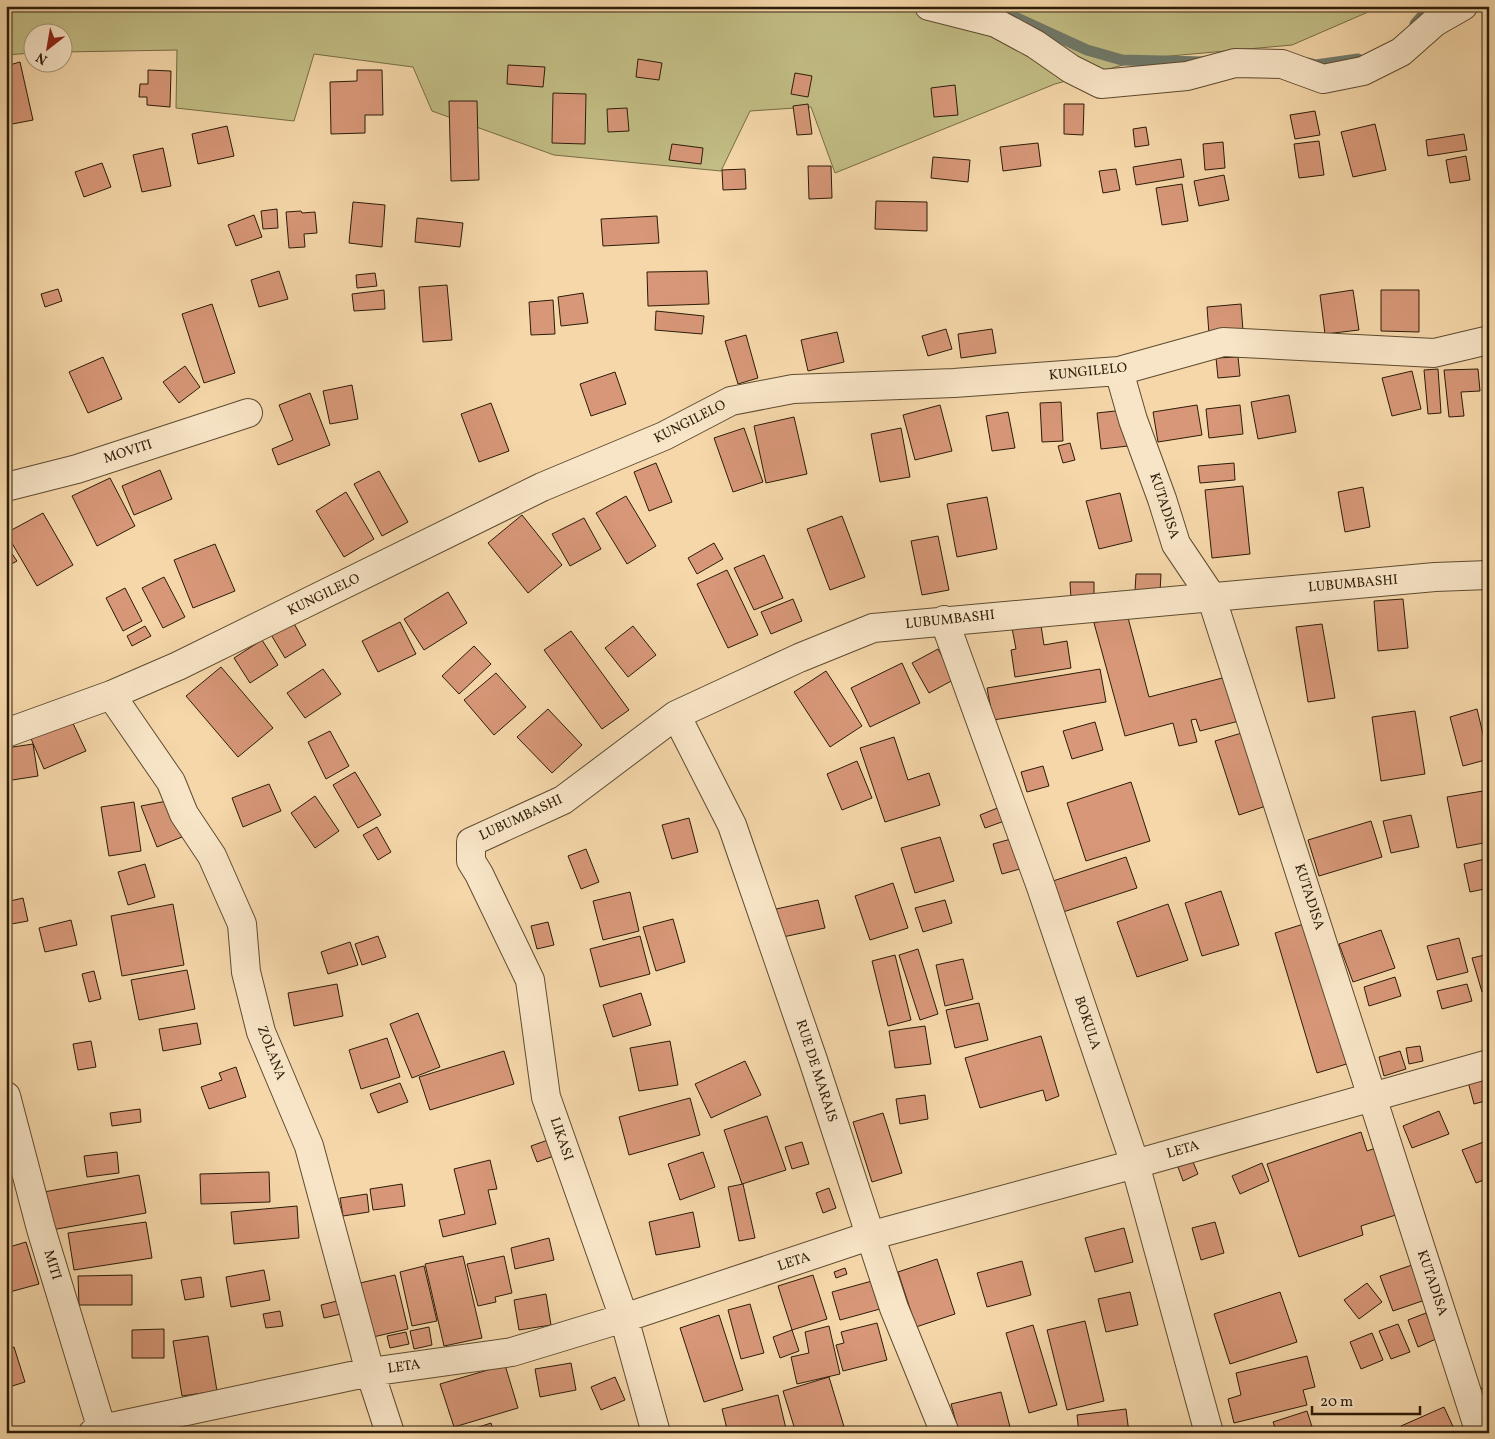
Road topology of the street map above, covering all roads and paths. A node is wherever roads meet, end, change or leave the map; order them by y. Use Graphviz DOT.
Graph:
graph roads {
  1 [pos="929,6"];
  2 [pos="1463,6"];
  3 [pos="1489,340"];
  4 [pos="1119,371"];
  5 [pos="248,413"];
  6 [pos="6,488"];
  7 [pos="1489,575"];
  8 [pos="1211,596"];
  9 [pos="944,620"];
  10 [pos="111,695"];
  11 [pos="676,715"];
  12 [pos="6,733"];
  13 [pos="470,847"];
  14 [pos="1489,1064"];
  15 [pos="6,1096"];
  16 [pos="1373,1096"];
  17 [pos="1135,1164"];
  18 [pos="870,1236"];
  19 [pos="624,1318"];
  20 [pos="370,1372"];
  21 [pos="100,1432"];
  22 [pos="390,1433"];
  23 [pos="656,1433"];
  24 [pos="944,1433"];
  25 [pos="1209,1433"];
  26 [pos="1480,1433"];
  1 -- 2 [label="street"];
  3 -- 4 [label="street, KUNGILELO"];
  4 -- 8 [label="street, KUTADISA"];
  4 -- 10 [label="street, KUNGILELO"];
  5 -- 6 [label="street, MOVITI"];
  7 -- 8 [label="street, LUBUMBASHI"];
  8 -- 9 [label="street, LUBUMBASHI"];
  8 -- 16 [label="street, KUTADISA"];
  9 -- 11 [label="street, LUBUMBASHI"];
  9 -- 17 [label="street, BOKULA"];
  10 -- 12 [label="street, KUNGILELO"];
  10 -- 20 [label="street, ZOLANA"];
  11 -- 13 [label="street, LUBUMBASHI"];
  11 -- 18 [label="street, RUE DE MARAIS"];
  13 -- 19 [label="street, LIKASI"];
  14 -- 16 [label="street, LETA"];
  15 -- 21 [label="street, MITI"];
  16 -- 17 [label="street, LETA"];
  16 -- 26 [label="street, KUTADISA"];
  17 -- 18 [label="street, LETA"];
  17 -- 25 [label="street, BOKULA"];
  18 -- 19 [label="street, LETA"];
  18 -- 24 [label="street, RUE DE MARAIS"];
  19 -- 20 [label="street, LETA"];
  19 -- 23 [label="street, LIKASI"];
  20 -- 21 [label="street, LETA"];
  20 -- 22 [label="street, ZOLANA"];
}
